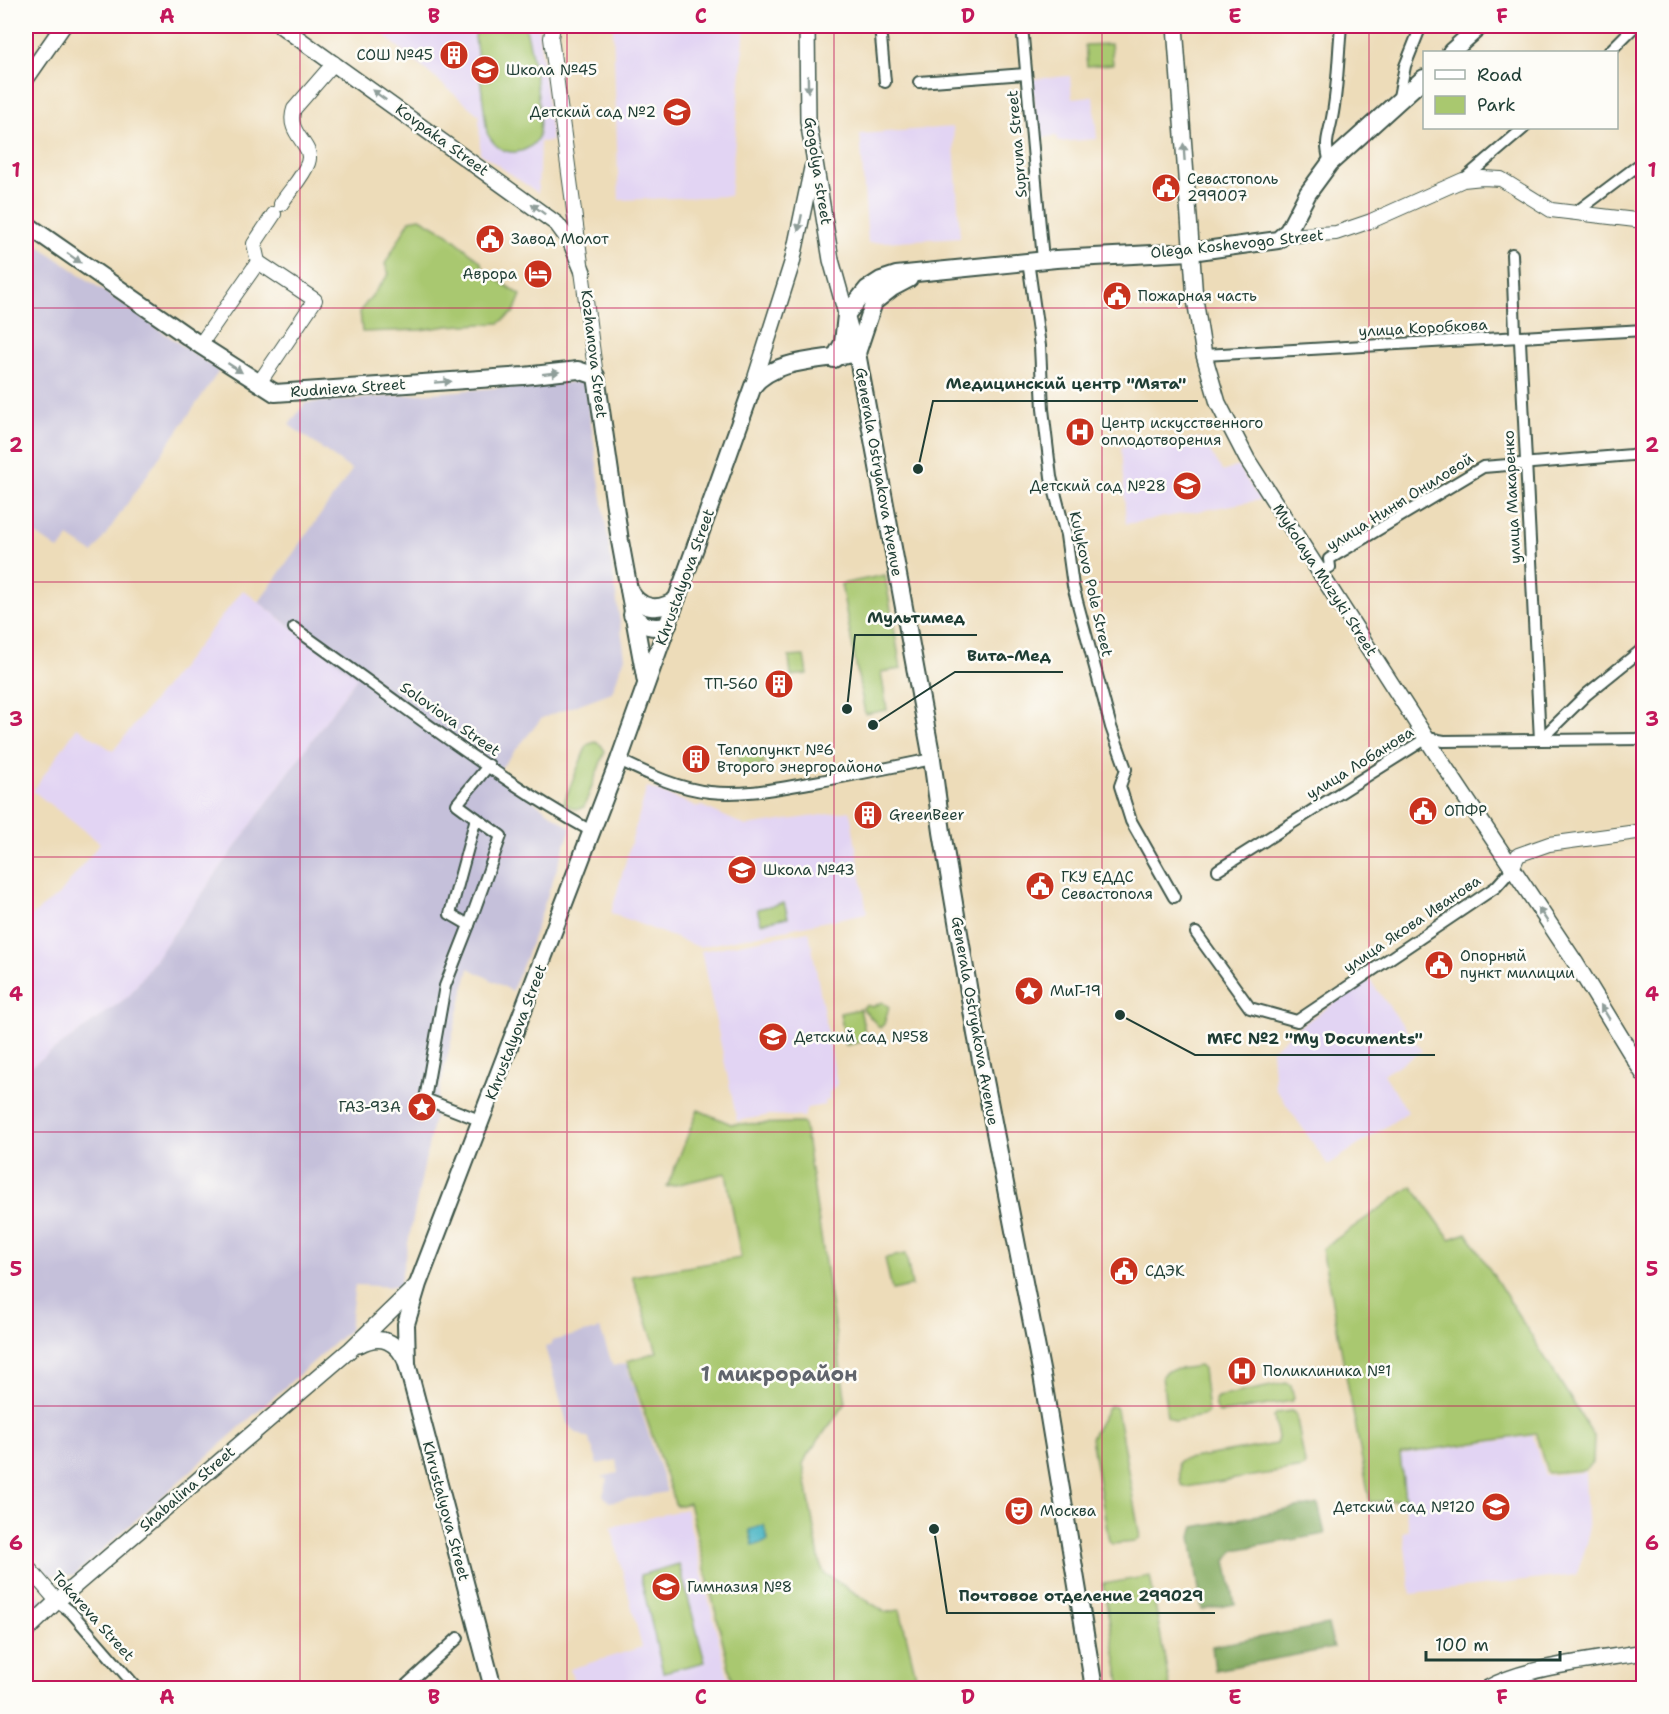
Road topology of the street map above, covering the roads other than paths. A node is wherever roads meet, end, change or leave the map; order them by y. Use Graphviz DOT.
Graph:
graph roads {
  1 [pos="63,26"];
  2 [pos="281,26"];
  3 [pos="553,26"];
  4 [pos="807,26"];
  5 [pos="880,26"];
  6 [pos="1022,26"];
  7 [pos="1175,26"];
  8 [pos="1341,26"];
  9 [pos="1420,26"];
  10 [pos="1480,26"];
  11 [pos="1635,26"];
  12 [pos="1452,51"];
  13 [pos="1610,51"];
  14 [pos="334,63"];
  15 [pos="1026,74"];
  16 [pos="26,79"];
  17 [pos="1423,80"];
  18 [pos="885,82"];
  19 [pos="918,82"];
  20 [pos="1398,102"];
  21 [pos="1523,129"];
  22 [pos="813,150"];
  23 [pos="1644,161"];
  24 [pos="1330,163"];
  25 [pos="1463,180"];
  26 [pos="1575,213"];
  27 [pos="1644,220"];
  28 [pos="26,224"];
  29 [pos="1284,236"];
  30 [pos="1191,252"];
  31 [pos="1512,254"];
  32 [pos="1036,261"];
  33 [pos="258,262"];
  34 [pos="583,272"];
  35 [pos="840,290"];
  36 [pos="866,302"];
  37 [pos="846,315"];
  38 [pos="1644,330"];
  39 [pos="1518,338"];
  40 [pos="200,345"];
  41 [pos="857,353"];
  42 [pos="1204,355"];
  43 [pos="834,359"];
  44 [pos="595,369"];
  45 [pos="259,383"];
  46 [pos="753,386"];
  47 [pos="1644,454"];
  48 [pos="1525,462"];
  49 [pos="1320,571"];
  50 [pos="627,586"];
  51 [pos="677,599"];
  52 [pos="632,615"];
  53 [pos="668,625"];
  54 [pos="294,628"];
  55 [pos="1644,648"];
  56 [pos="646,682"];
  57 [pos="1427,738"];
  58 [pos="1644,739"];
  59 [pos="1540,740"];
  60 [pos="932,759"];
  61 [pos="619,760"];
  62 [pos="489,765"];
  63 [pos="477,818"];
  64 [pos="591,831"];
  65 [pos="1644,831"];
  66 [pos="1512,869"];
  67 [pos="1218,870"];
  68 [pos="1174,897"];
  69 [pos="470,925"];
  70 [pos="1196,933"];
  71 [pos="1644,1075"];
  72 [pos="482,1121"];
  73 [pos="418,1284"];
  74 [pos="406,1324"];
  75 [pos="371,1331"];
  76 [pos="351,1349"];
  77 [pos="407,1364"];
  78 [pos="26,1565"];
  79 [pos="57,1601"];
  80 [pos="26,1631"];
  81 [pos="459,1638"];
  82 [pos="1644,1652"];
  83 [pos="137,1689"];
  84 [pos="403,1689"];
  85 [pos="494,1689"];
  86 [pos="1094,1689"];
  87 [pos="1488,1689"];
  1 -- 16 [label="main road"];
  2 -- 14 [label="main road, Kovpaka Street"];
  3 -- 34 [label="street, Kozhanova Street"];
  4 -- 22 [label="main road, Gogolya street, one-way"];
  5 -- 18 [label="street"];
  6 -- 15 [label="street, Supruna Street"];
  30 -- 7 [label="main road, Mykolaya Muzyki Street, one-way"];
  8 -- 24 [label="street"];
  9 -- 20 [label="street"];
  10 -- 12 [label="main road"];
  11 -- 13 [label="street"];
  14 -- 33 [label="street"];
  34 -- 14 [label="main road, Kovpaka Street, one-way"];
  15 -- 19 [label="street"];
  15 -- 32 [label="street, Supruna Street"];
  17 -- 20 [label="main road"];
  20 -- 24 [label="main road"];
  21 -- 25 [label="street"];
  22 -- 35 [label="main road, Gogolya street"];
  22 -- 46 [label="main road, Khrustalyova Street, one-way"];
  23 -- 26 [label="street"];
  24 -- 29 [label="main road"];
  25 -- 26 [label="street"];
  25 -- 29 [label="street, Olega Koshevogo Street"];
  26 -- 27 [label="street"];
  28 -- 40 [label="main road, Rudnieva Street, one-way"];
  29 -- 30 [label="main road, Olega Koshevogo Street"];
  30 -- 32 [label="main road, Olega Koshevogo Street"];
  30 -- 42 [label="main road, Mykolaya Muzyki Street"];
  31 -- 39 [label="street, улица Макаренко"];
  32 -- 36 [label="main road, Olega Koshevogo Street"];
  32 -- 68 [label="street, Kulykovo Pole Street"];
  33 -- 40 [label="street"];
  33 -- 45 [label="street"];
  34 -- 44 [label="street, Kozhanova Street"];
  35 -- 36 [label="main road"];
  35 -- 37 [label="main road, Gogolya street"];
  36 -- 37 [label="main road, Olega Koshevogo Street"];
  36 -- 41 [label="main road"];
  37 -- 41 [label="main road, Gogolya street"];
  37 -- 43 [label="main road"];
  38 -- 39 [label="street, улица Коробкова"];
  39 -- 42 [label="street, улица Коробкова"];
  39 -- 48 [label="street, улица Макаренко"];
  40 -- 45 [label="main road, Rudnieva Street, one-way"];
  41 -- 43 [label="main road"];
  41 -- 60 [label="main road, Generala Ostryakova Avenue"];
  42 -- 49 [label="main road, Mykolaya Muzyki Street"];
  43 -- 46 [label="main road"];
  45 -- 44 [label="main road, Rudnieva Street, one-way"];
  44 -- 50 [label="main road, Kozhanova Street"];
  46 -- 51 [label="main road, Khrustalyova Street"];
  47 -- 48 [label="street, улица Нины Ониловой"];
  48 -- 49 [label="street, улица Нины Ониловой"];
  48 -- 59 [label="street, улица Макаренко"];
  49 -- 57 [label="main road, Mykolaya Muzyki Street"];
  50 -- 51 [label="main road"];
  50 -- 52 [label="main road, Kozhanova Street"];
  51 -- 53 [label="main road, Khrustalyova Street"];
  52 -- 53 [label="main road"];
  52 -- 56 [label="main road, Kozhanova Street"];
  53 -- 56 [label="main road, Khrustalyova Street"];
  54 -- 62 [label="street, Soloviova Street"];
  55 -- 59 [label="street"];
  56 -- 61 [label="main road, Khrustalyova Street"];
  57 -- 59 [label="street, улица Лобанова"];
  57 -- 66 [label="main road, Mykolaya Muzyki Street"];
  57 -- 67 [label="street, улица Лобанова"];
  58 -- 59 [label="street, улица Лобанова"];
  60 -- 61 [label="street"];
  60 -- 86 [label="main road, Generala Ostryakova Avenue"];
  61 -- 64 [label="main road, Khrustalyova Street"];
  62 -- 63 [label="street"];
  62 -- 64 [label="street, Soloviova Street"];
  63 -- 69 [label="street"];
  63 -- 69 [label="street"];
  64 -- 72 [label="main road, Khrustalyova Street"];
  65 -- 66 [label="street, улица Якова Иванова"];
  66 -- 70 [label="street, улица Якова Иванова"];
  71 -- 66 [label="main road, Mykolaya Muzyki Street, one-way"];
  69 -- 72 [label="street"];
  72 -- 73 [label="main road, Khrustalyova Street"];
  73 -- 74 [label="main road, Khrustalyova Street"];
  73 -- 75 [label="main road, Shabalina Street"];
  74 -- 75 [label="main road, Shabalina Street"];
  74 -- 77 [label="main road, Khrustalyova Street"];
  75 -- 76 [label="main road, Shabalina Street"];
  76 -- 77 [label="main road, Shabalina Street"];
  76 -- 79 [label="main road, Shabalina Street"];
  77 -- 85 [label="main road, Khrustalyova Street"];
  78 -- 79 [label="street, Tokareva Street"];
  79 -- 80 [label="main road, Shabalina Street"];
  79 -- 83 [label="street, Tokareva Street"];
  81 -- 84 [label="street"];
  82 -- 87 [label="main road"];
}
